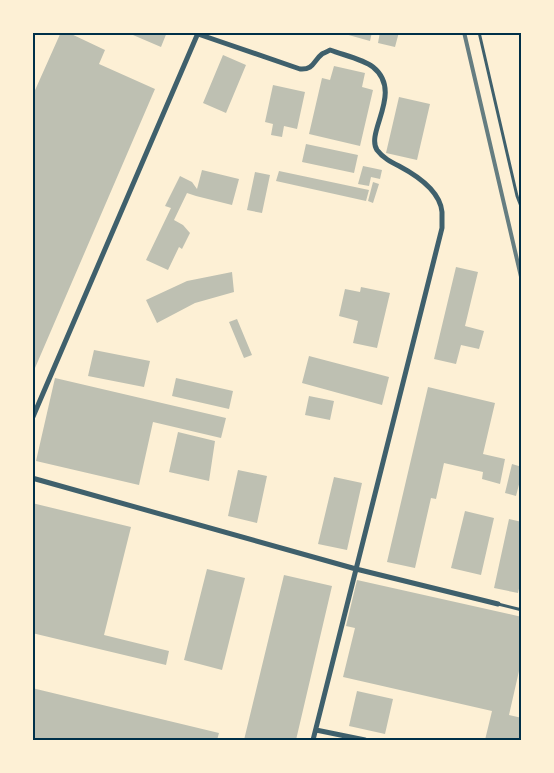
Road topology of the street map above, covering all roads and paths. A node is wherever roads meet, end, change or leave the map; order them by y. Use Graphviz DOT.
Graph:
graph roads {
  1 [pos="479,32"];
  2 [pos="198,33"];
  3 [pos="522,209"];
  4 [pos="32,419"];
  5 [pos="32,478"];
  6 [pos="356,569"];
  7 [pos="498,604"];
  8 [pos="522,610"];
  9 [pos="316,730"];
  10 [pos="313,740"];
  11 [pos="365,740"];
  1 -- 3 [label="lane"];
  2 -- 4 [label="street"];
  2 -- 6 [label="street"];
  5 -- 6 [label="street"];
  6 -- 7 [label="street"];
  6 -- 9 [label="street"];
  7 -- 8 [label="lane"];
  9 -- 10 [label="street"];
  9 -- 11 [label="street"];
}
